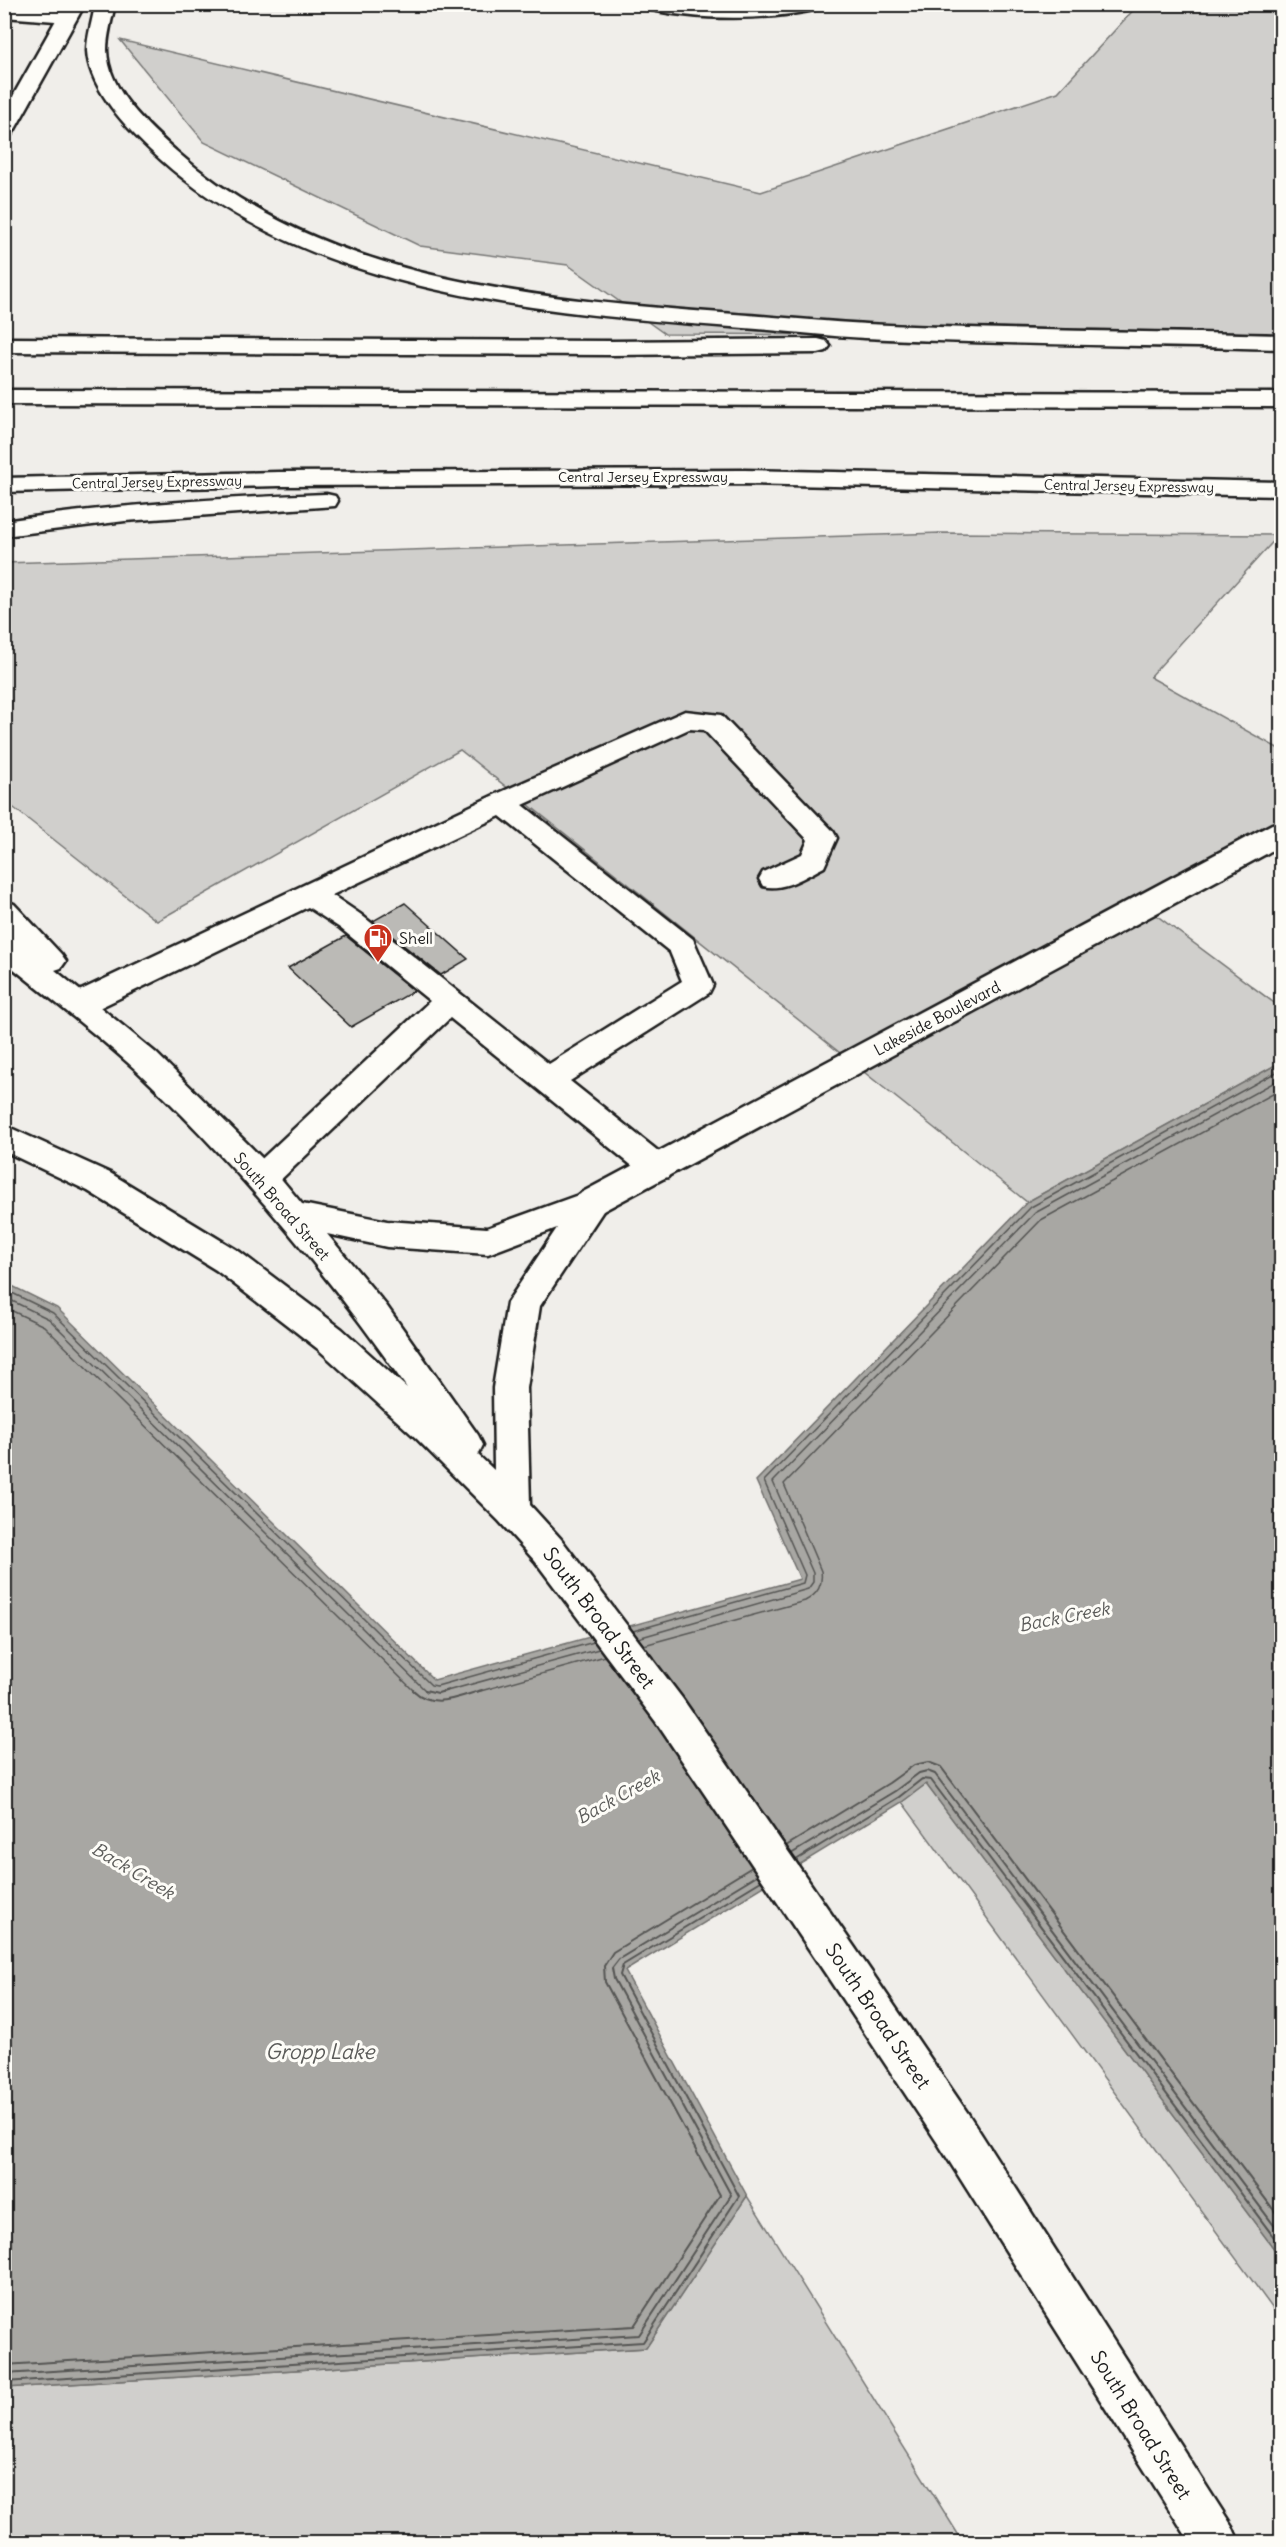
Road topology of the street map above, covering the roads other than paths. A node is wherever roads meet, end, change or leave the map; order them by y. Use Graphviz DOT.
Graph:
graph roads {
  1 [pos="105,4"];
  2 [pos="651,4"];
  3 [pos="815,4"];
  4 [pos="71,10"];
  5 [pos="4,11"];
  6 [pos="12,104"];
  7 [pos="4,131"];
  8 [pos="1254,341"];
  9 [pos="1281,342"];
  10 [pos="4,345"];
  11 [pos="4,398"];
  12 [pos="1281,400"];
  13 [pos="744,477"];
  14 [pos="4,485"];
  15 [pos="1281,489"];
  16 [pos="4,529"];
  17 [pos="502,803"];
  18 [pos="1281,831"];
  19 [pos="773,879"];
  20 [pos="309,894"];
  21 [pos="4,911"];
  22 [pos="4,945"];
  23 [pos="88,1000"];
  24 [pos="449,1001"];
  25 [pos="145,1061"];
  26 [pos="548,1080"];
  27 [pos="4,1137"];
  28 [pos="657,1167"];
  29 [pos="262,1178"];
  30 [pos="592,1202"];
  31 [pos="291,1214"];
  32 [pos="512,1510"];
  33 [pos="1216,2542"];
  1 -- 8 [label="main road"];
  2 -- 3 [label="main road"];
  4 -- 5 [label="main road"];
  4 -- 6 [label="main road"];
  6 -- 7 [label="main road"];
  8 -- 9 [label="main road"];
  8 -- 10 [label="main road"];
  11 -- 12 [label="main road"];
  13 -- 14 [label="main road, Central Jersey Expressway"];
  13 -- 15 [label="main road, Central Jersey Expressway"];
  13 -- 16 [label="main road"];
  17 -- 19 [label="main road"];
  17 -- 20 [label="main road"];
  17 -- 26 [label="main road"];
  18 -- 28 [label="main road, Lakeside Boulevard"];
  20 -- 23 [label="main road"];
  20 -- 24 [label="main road"];
  21 -- 23 [label="main road"];
  22 -- 25 [label="main road, South Broad Street"];
  23 -- 25 [label="main road"];
  24 -- 26 [label="main road"];
  24 -- 29 [label="main road"];
  25 -- 29 [label="main road, South Broad Street"];
  26 -- 28 [label="main road"];
  27 -- 32 [label="main road, South Broad Street"];
  28 -- 30 [label="main road, Lakeside Boulevard"];
  29 -- 31 [label="main road, South Broad Street"];
  30 -- 31 [label="main road, Lakeside Boulevard"];
  30 -- 32 [label="main road"];
  31 -- 32 [label="main road, South Broad Street"];
  32 -- 33 [label="main road, South Broad Street"];
}
